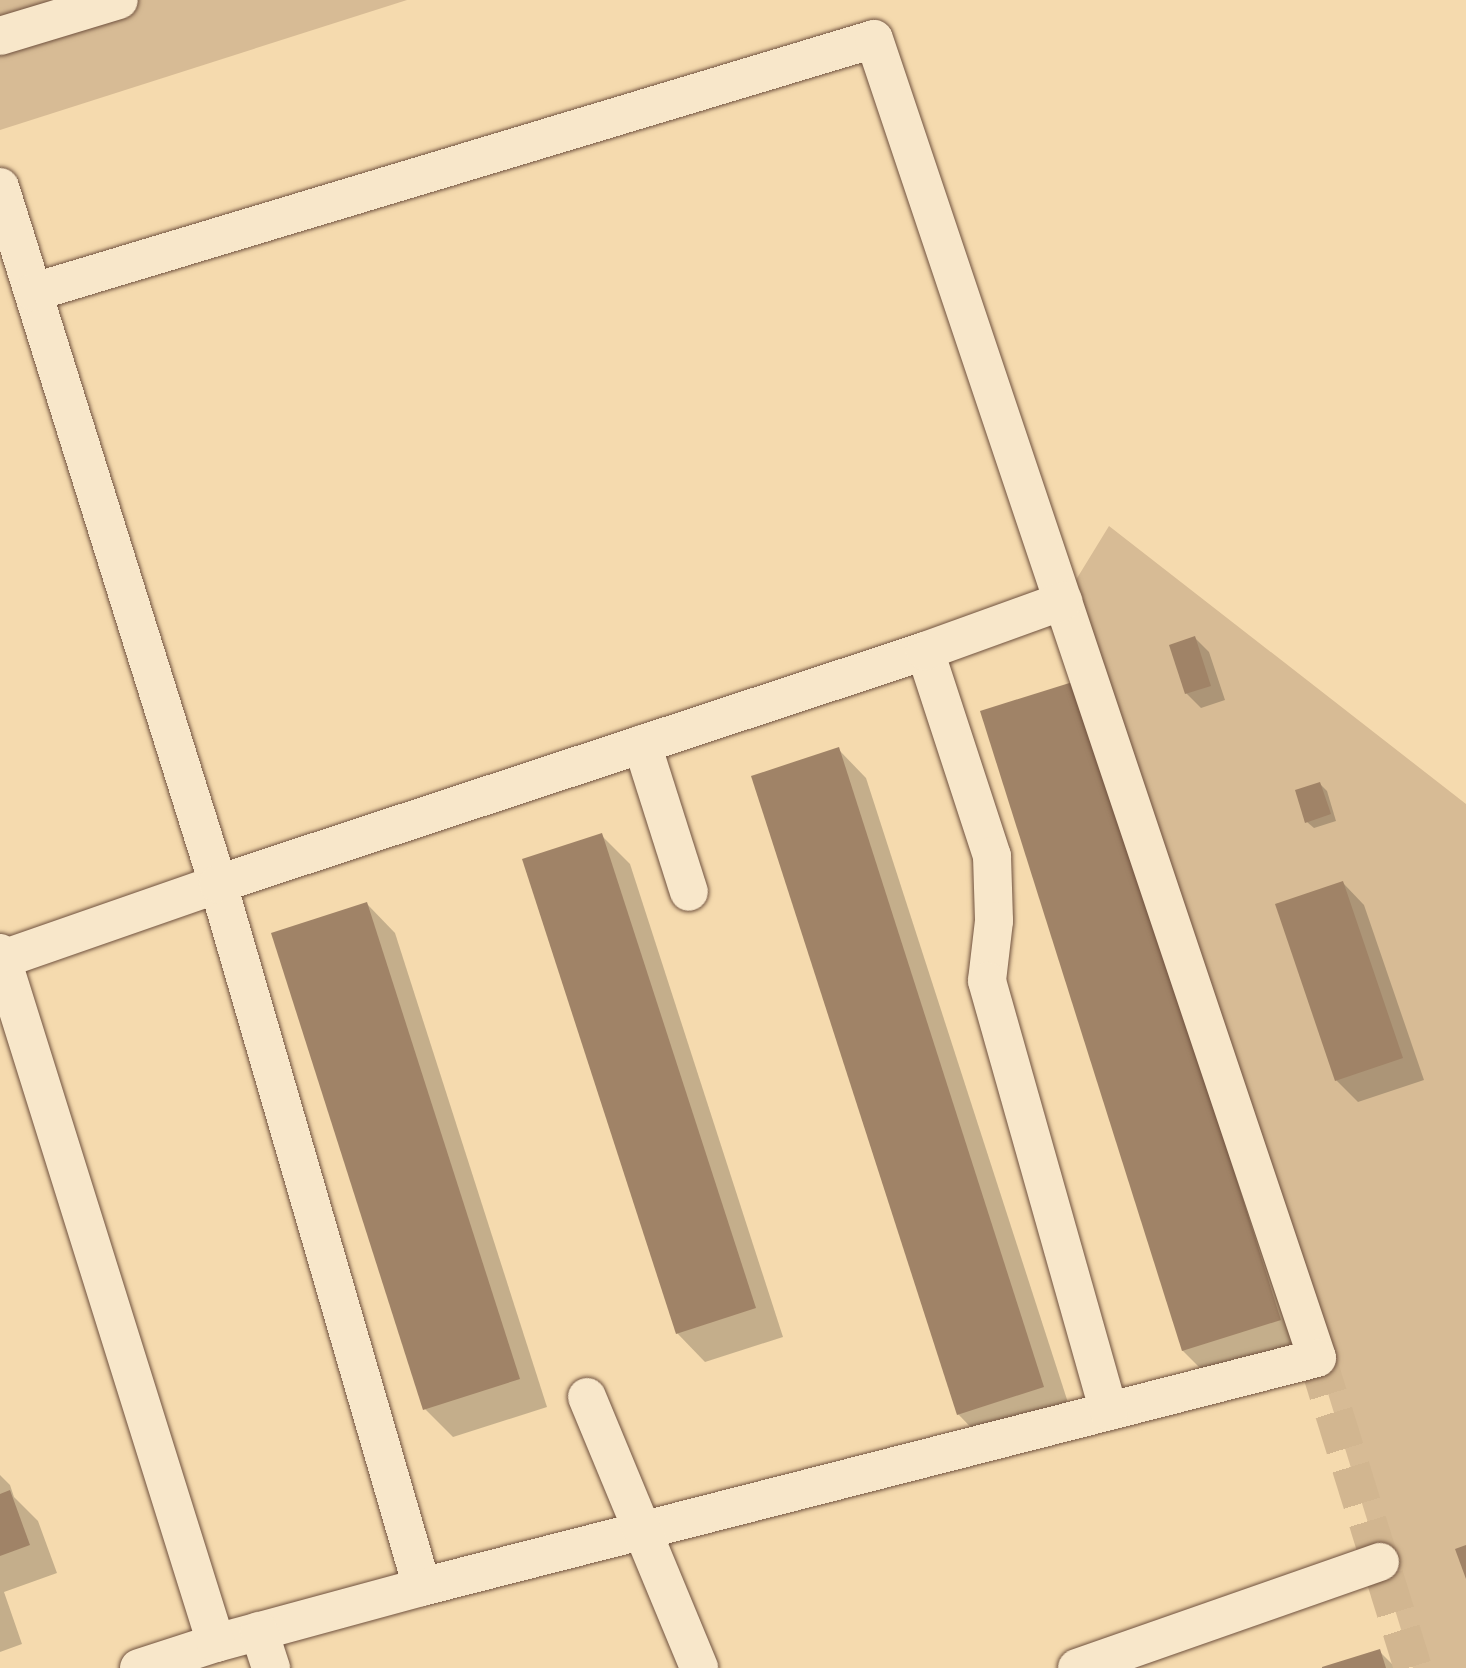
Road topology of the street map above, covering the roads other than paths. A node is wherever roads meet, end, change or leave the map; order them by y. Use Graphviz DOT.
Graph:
graph roads {
  1 [pos="119,0"];
  2 [pos="0,36"];
  3 [pos="0,187"];
  4 [pos="34,292"];
  5 [pos="1063,601"];
  6 [pos="925,651"];
  7 [pos="642,744"];
  8 [pos="218,884"];
  9 [pos="689,892"];
  10 [pos="1,958"];
  11 [pos="587,1397"];
  12 [pos="1109,1411"];
  13 [pos="643,1531"];
  14 [pos="1380,1562"];
  15 [pos="422,1587"];
  16 [pos="259,1631"];
  17 [pos="216,1643"];
  18 [pos="139,1668"];
  19 [pos="271,1668"];
  20 [pos="699,1668"];
  21 [pos="1077,1668"];
  1 -- 2 [label="street"];
  3 -- 4 [label="street"];
  4 -- 5 [label="street"];
  4 -- 8 [label="street"];
  5 -- 6 [label="street"];
  5 -- 12 [label="street"];
  6 -- 7 [label="street"];
  6 -- 12 [label="street"];
  7 -- 8 [label="street"];
  7 -- 9 [label="street"];
  8 -- 10 [label="street"];
  8 -- 15 [label="street"];
  10 -- 17 [label="street"];
  11 -- 13 [label="street"];
  12 -- 13 [label="street"];
  13 -- 15 [label="street"];
  13 -- 20 [label="street"];
  14 -- 21 [label="street"];
  15 -- 16 [label="street"];
  16 -- 17 [label="street"];
  16 -- 19 [label="street"];
  17 -- 18 [label="street"];
}
